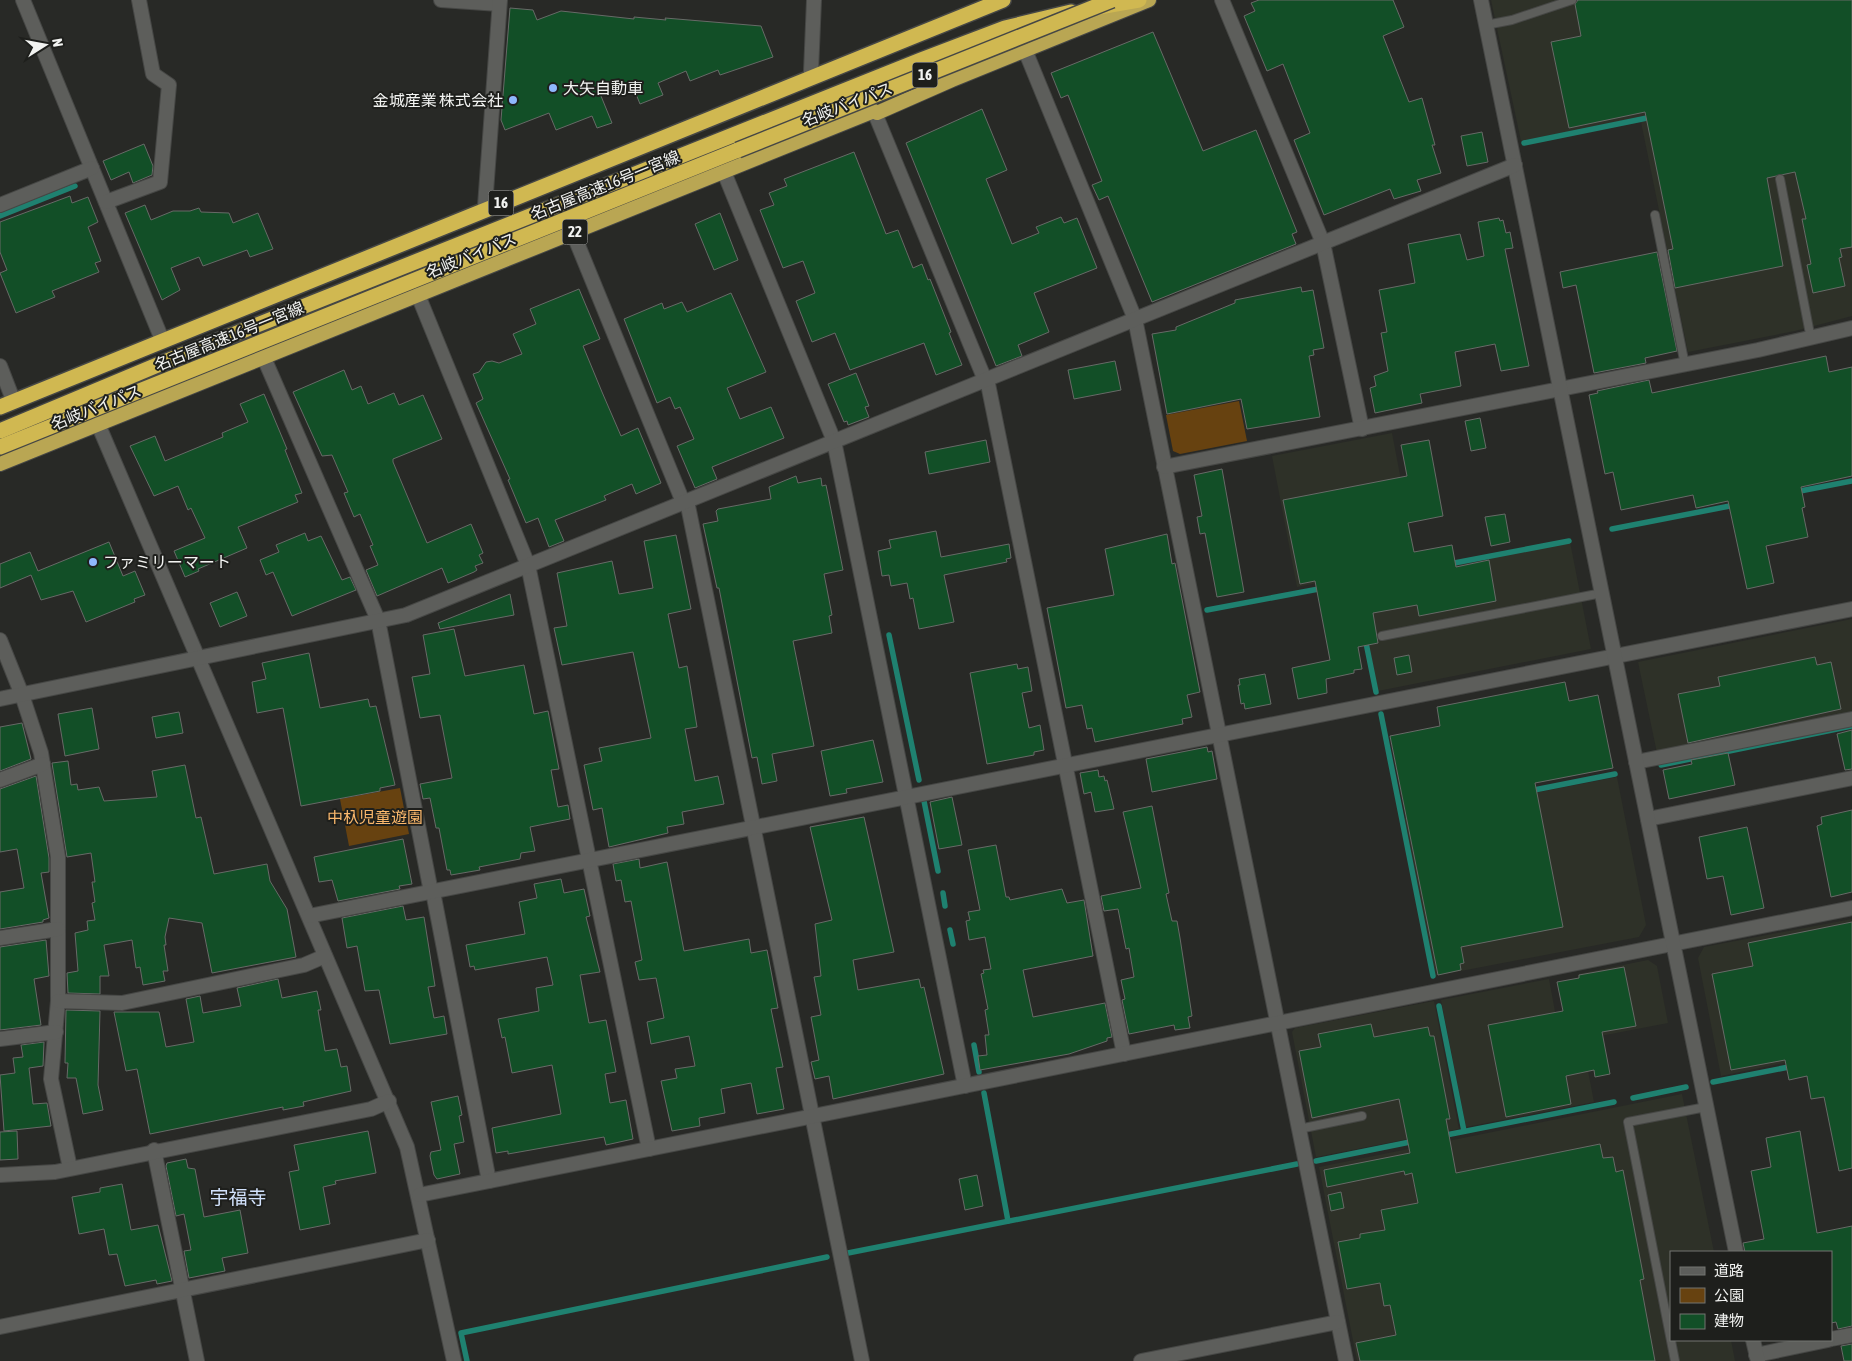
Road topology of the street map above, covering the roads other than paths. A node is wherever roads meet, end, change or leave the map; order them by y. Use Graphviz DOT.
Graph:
graph roads {
  1 [pos="23,0"];
  2 [pos="139,0"];
  3 [pos="441,0"];
  4 [pos="814,0"];
  5 [pos="991,0"];
  6 [pos="1003,0"];
  7 [pos="1112,0"];
  8 [pos="1139,0"];
  9 [pos="1149,0"];
  10 [pos="1222,0"];
  11 [pos="1481,0"];
  12 [pos="1572,0"];
  13 [pos="500,2"];
  14 [pos="1486,25"];
  15 [pos="1025,50"];
  16 [pos="811,72"];
  17 [pos="874,111"];
  18 [pos="1515,165"];
  19 [pos="92,168"];
  20 [pos="724,172"];
  21 [pos="1780,179"];
  22 [pos="106,202"];
  23 [pos="0,205"];
  24 [pos="486,206"];
  25 [pos="1655,215"];
  26 [pos="573,233"];
  27 [pos="1322,243"];
  28 [pos="418,296"];
  29 [pos="1134,319"];
  30 [pos="1852,328"];
  31 [pos="161,337"];
  32 [pos="1811,339"];
  33 [pos="264,358"];
  34 [pos="1685,365"];
  35 [pos="0,366"];
  36 [pos="986,380"];
  37 [pos="1561,390"];
  38 [pos="4,402"];
  39 [pos="98,424"];
  40 [pos="1362,428"];
  41 [pos="0,431"];
  42 [pos="834,441"];
  43 [pos="0,447"];
  44 [pos="0,464"];
  45 [pos="1164,467"];
  46 [pos="685,502"];
  47 [pos="528,565"];
  48 [pos="1602,593"];
  49 [pos="1852,609"];
  50 [pos="378,620"];
  51 [pos="1382,636"];
  52 [pos="0,640"];
  53 [pos="197,657"];
  54 [pos="1615,657"];
  55 [pos="22,695"];
  56 [pos="0,699"];
  57 [pos="1852,719"];
  58 [pos="1219,735"];
  59 [pos="1636,762"];
  60 [pos="43,764"];
  61 [pos="1066,766"];
  62 [pos="1852,778"];
  63 [pos="0,780"];
  64 [pos="907,797"];
  65 [pos="1648,819"];
  66 [pos="753,828"];
  67 [pos="589,861"];
  68 [pos="432,892"];
  69 [pos="1852,908"];
  70 [pos="309,916"];
  71 [pos="58,929"];
  72 [pos="0,938"];
  73 [pos="1673,945"];
  74 [pos="325,956"];
  75 [pos="58,1002"];
  76 [pos="1278,1024"];
  77 [pos="56,1032"];
  78 [pos="0,1039"];
  79 [pos="1124,1054"];
  80 [pos="965,1086"];
  81 [pos="389,1101"];
  82 [pos="1706,1107"];
  83 [pos="1362,1116"];
  84 [pos="812,1117"];
  85 [pos="1299,1129"];
  86 [pos="649,1149"];
  87 [pos="154,1150"];
  88 [pos="70,1168"];
  89 [pos="0,1175"];
  90 [pos="489,1181"];
  91 [pos="419,1195"];
  92 [pos="428,1240"];
  93 [pos="1736,1251"];
  94 [pos="182,1291"];
  95 [pos="1338,1322"];
  96 [pos="0,1327"];
  97 [pos="1852,1335"];
  98 [pos="1832,1338"];
  99 [pos="1670,1340"];
  100 [pos="1670,1341"];
  101 [pos="1753,1341"];
  102 [pos="1821,1341"];
  103 [pos="1757,1358"];
  104 [pos="197,1361"];
  105 [pos="454,1361"];
  106 [pos="862,1361"];
  107 [pos="1141,1361"];
  108 [pos="1346,1361"];
  109 [pos="1674,1361"];
  1 -- 19 [label="street"];
  2 -- 22 [label="street"];
  3 -- 13 [label="street"];
  4 -- 16 [label="street"];
  5 -- 16 [label="highway"];
  6 -- 38 [label="highway, 名古屋高速16号一宮線 / 16"];
  7 -- 43 [label="highway, 名古屋高速16号一宮線 / 16, bridge"];
  8 -- 41 [label="highway"];
  9 -- 15 [label="highway, 名岐バイパス / 22"];
  10 -- 27 [label="street"];
  11 -- 14 [label="street"];
  12 -- 14 [label="lane"];
  13 -- 24 [label="street"];
  14 -- 18 [label="street"];
  15 -- 17 [label="highway, 名岐バイパス / 22"];
  15 -- 29 [label="street"];
  16 -- 24 [label="highway"];
  17 -- 20 [label="highway, 名岐バイパス / 22"];
  17 -- 36 [label="street"];
  18 -- 27 [label="street"];
  18 -- 37 [label="street"];
  19 -- 22 [label="street"];
  19 -- 23 [label="street"];
  20 -- 26 [label="highway, 名岐バイパス / 22"];
  20 -- 42 [label="street"];
  21 -- 32 [label="lane"];
  22 -- 31 [label="street"];
  24 -- 31 [label="highway"];
  25 -- 34 [label="lane"];
  26 -- 28 [label="highway, 名岐バイパス / 22"];
  26 -- 46 [label="street"];
  27 -- 29 [label="street"];
  27 -- 40 [label="street"];
  28 -- 33 [label="highway, 名岐バイパス / 22"];
  28 -- 47 [label="street"];
  29 -- 36 [label="street"];
  29 -- 45 [label="street"];
  30 -- 32 [label="street"];
  31 -- 38 [label="highway"];
  32 -- 34 [label="street"];
  33 -- 39 [label="highway, 名岐バイパス / 22"];
  33 -- 50 [label="street"];
  34 -- 37 [label="street"];
  35 -- 38 [label="street"];
  36 -- 42 [label="street"];
  36 -- 61 [label="street"];
  37 -- 40 [label="street"];
  37 -- 48 [label="street"];
  39 -- 44 [label="highway, 名岐バイパス / 22"];
  39 -- 53 [label="street"];
  40 -- 45 [label="street"];
  42 -- 46 [label="street"];
  42 -- 64 [label="street"];
  45 -- 58 [label="street"];
  46 -- 47 [label="street"];
  46 -- 66 [label="street"];
  47 -- 50 [label="street"];
  47 -- 67 [label="street"];
  48 -- 51 [label="lane"];
  48 -- 54 [label="street"];
  49 -- 54 [label="street"];
  50 -- 53 [label="street"];
  50 -- 68 [label="street"];
  52 -- 55 [label="street"];
  53 -- 55 [label="street"];
  53 -- 70 [label="street"];
  54 -- 58 [label="street"];
  54 -- 59 [label="street"];
  55 -- 56 [label="street"];
  55 -- 60 [label="street"];
  57 -- 59 [label="street"];
  58 -- 61 [label="street"];
  58 -- 76 [label="street"];
  59 -- 65 [label="street"];
  60 -- 63 [label="street"];
  60 -- 71 [label="street"];
  61 -- 64 [label="street"];
  61 -- 79 [label="street"];
  62 -- 65 [label="street"];
  64 -- 66 [label="street"];
  64 -- 80 [label="street"];
  65 -- 73 [label="street"];
  66 -- 67 [label="street"];
  66 -- 84 [label="street"];
  67 -- 68 [label="street"];
  67 -- 86 [label="street"];
  68 -- 70 [label="street"];
  68 -- 90 [label="street"];
  69 -- 73 [label="street"];
  70 -- 74 [label="street"];
  71 -- 72 [label="street"];
  71 -- 75 [label="street"];
  73 -- 76 [label="street"];
  73 -- 82 [label="street"];
  74 -- 75 [label="street"];
  74 -- 81 [label="street"];
  75 -- 77 [label="street"];
  76 -- 79 [label="street"];
  76 -- 85 [label="street"];
  77 -- 78 [label="street"];
  77 -- 88 [label="street"];
  79 -- 80 [label="street"];
  80 -- 84 [label="street"];
  81 -- 87 [label="street"];
  81 -- 91 [label="street"];
  82 -- 93 [label="street"];
  82 -- 99 [label="lane"];
  83 -- 85 [label="lane"];
  84 -- 86 [label="street"];
  84 -- 106 [label="street"];
  85 -- 95 [label="street"];
  86 -- 90 [label="street"];
  87 -- 88 [label="street"];
  87 -- 94 [label="street"];
  88 -- 89 [label="street"];
  90 -- 91 [label="street"];
  91 -- 92 [label="street"];
  92 -- 94 [label="street"];
  92 -- 105 [label="street"];
  94 -- 96 [label="street"];
  94 -- 104 [label="street"];
  95 -- 107 [label="street"];
  95 -- 108 [label="street"];
  97 -- 98 [label="street"];
  100 -- 109 [label="lane"];
  101 -- 103 [label="street"];
  102 -- 103 [label="street"];
}
